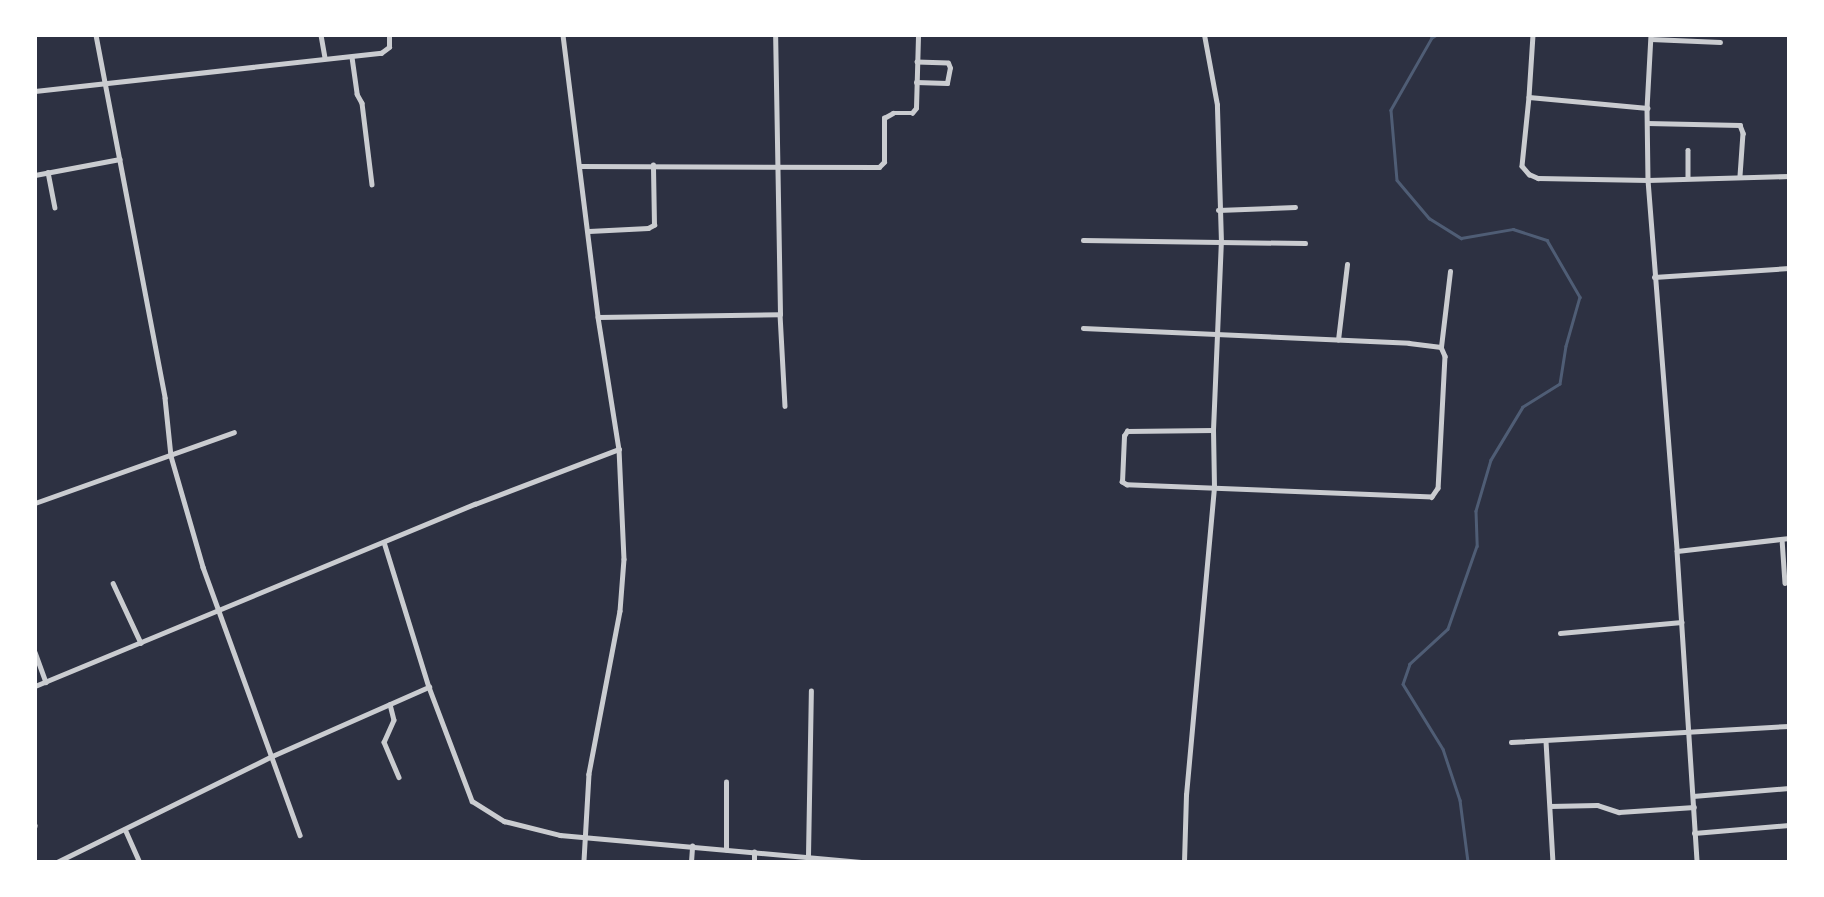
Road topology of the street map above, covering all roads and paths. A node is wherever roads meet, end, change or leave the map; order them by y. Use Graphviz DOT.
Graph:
graph roads {
  1 [pos="96,35"];
  2 [pos="321,35"];
  3 [pos="389,35"];
  4 [pos="563,35"];
  5 [pos="775,35"];
  6 [pos="918,35"];
  7 [pos="1204,35"];
  8 [pos="1533,35"];
  9 [pos="1651,37"];
  10 [pos="1720,42"];
  11 [pos="352,57"];
  12 [pos="325,58"];
  13 [pos="917,62"];
  14 [pos="106,82"];
  15 [pos="916,82"];
  16 [pos="35,90"];
  17 [pos="1529,97"];
  18 [pos="1647,108"];
  19 [pos="1647,123"];
  20 [pos="1688,150"];
  21 [pos="120,159"];
  22 [pos="653,165"];
  23 [pos="580,166"];
  24 [pos="779,167"];
  25 [pos="48,172"];
  26 [pos="35,175"];
  27 [pos="1740,176"];
  28 [pos="1789,176"];
  29 [pos="1688,178"];
  30 [pos="1648,180"];
  31 [pos="372,184"];
  32 [pos="55,206"];
  33 [pos="1295,207"];
  34 [pos="1218,210"];
  35 [pos="589,231"];
  36 [pos="1083,240"];
  37 [pos="1221,243"];
  38 [pos="1305,243"];
  39 [pos="1347,265"];
  40 [pos="1789,268"];
  41 [pos="1450,272"];
  42 [pos="1654,277"];
  43 [pos="780,314"];
  44 [pos="598,317"];
  45 [pos="1083,328"];
  46 [pos="1217,333"];
  47 [pos="1338,340"];
  48 [pos="1441,347"];
  49 [pos="785,406"];
  50 [pos="1213,430"];
  51 [pos="234,432"];
  52 [pos="619,449"];
  53 [pos="172,456"];
  54 [pos="1214,487"];
  55 [pos="35,503"];
  56 [pos="1782,538"];
  57 [pos="1789,538"];
  58 [pos="384,542"];
  59 [pos="1677,551"];
  60 [pos="113,583"];
  61 [pos="1785,583"];
  62 [pos="218,611"];
  63 [pos="1682,622"];
  64 [pos="1560,633"];
  65 [pos="141,643"];
  66 [pos="35,652"];
  67 [pos="46,682"];
  68 [pos="35,686"];
  69 [pos="429,687"];
  70 [pos="811,691"];
  71 [pos="390,704"];
  72 [pos="1789,726"];
  73 [pos="1690,733"];
  74 [pos="1546,741"];
  75 [pos="1511,742"];
  76 [pos="270,757"];
  77 [pos="399,777"];
  78 [pos="726,782"];
  79 [pos="1789,788"];
  80 [pos="1693,796"];
  81 [pos="1550,806"];
  82 [pos="1694,807"];
  83 [pos="1789,825"];
  84 [pos="125,829"];
  85 [pos="1695,833"];
  86 [pos="300,835"];
  87 [pos="585,837"];
  88 [pos="692,846"];
  89 [pos="726,850"];
  90 [pos="754,852"];
  91 [pos="808,856"];
  92 [pos="57,862"];
  93 [pos="140,862"];
  94 [pos="584,862"];
  95 [pos="691,862"];
  96 [pos="754,862"];
  97 [pos="861,862"];
  98 [pos="1184,862"];
  99 [pos="1553,862"];
  100 [pos="1697,862"];
  1 -- 14 [label="street"];
  2 -- 12 [label="street"];
  3 -- 11 [label="street"];
  4 -- 23 [label="street"];
  5 -- 24 [label="street"];
  6 -- 13 [label="street"];
  7 -- 34 [label="street"];
  8 -- 17 [label="street"];
  9 -- 10 [label="street"];
  9 -- 18 [label="street"];
  11 -- 12 [label="street"];
  11 -- 31 [label="street"];
  12 -- 14 [label="street"];
  13 -- 15 [label="street"];
  13 -- 15 [label="street"];
  14 -- 16 [label="street"];
  14 -- 21 [label="street"];
  15 -- 24 [label="street"];
  17 -- 18 [label="street"];
  17 -- 30 [label="street"];
  18 -- 19 [label="street"];
  19 -- 27 [label="street"];
  19 -- 30 [label="street"];
  20 -- 29 [label="street"];
  21 -- 25 [label="street"];
  21 -- 53 [label="street"];
  22 -- 23 [label="street"];
  22 -- 24 [label="street"];
  22 -- 35 [label="street"];
  23 -- 35 [label="street"];
  24 -- 43 [label="street"];
  25 -- 26 [label="street"];
  25 -- 32 [label="street"];
  27 -- 28 [label="street"];
  27 -- 29 [label="street"];
  29 -- 30 [label="street"];
  30 -- 42 [label="street"];
  33 -- 34 [label="street"];
  34 -- 37 [label="street"];
  35 -- 44 [label="street"];
  36 -- 37 [label="street"];
  37 -- 38 [label="street"];
  37 -- 46 [label="street"];
  39 -- 47 [label="street"];
  40 -- 42 [label="street"];
  41 -- 48 [label="street"];
  42 -- 59 [label="street"];
  43 -- 44 [label="street"];
  43 -- 49 [label="street"];
  44 -- 52 [label="street"];
  45 -- 46 [label="street"];
  46 -- 47 [label="street"];
  46 -- 50 [label="street"];
  47 -- 48 [label="street"];
  48 -- 54 [label="street"];
  50 -- 54 [label="street"];
  50 -- 54 [label="street"];
  51 -- 53 [label="street"];
  52 -- 58 [label="street"];
  52 -- 87 [label="street"];
  53 -- 55 [label="street"];
  53 -- 62 [label="street"];
  54 -- 98 [label="street"];
  56 -- 57 [label="street"];
  56 -- 59 [label="street"];
  56 -- 61 [label="street"];
  58 -- 62 [label="street"];
  58 -- 69 [label="street"];
  59 -- 63 [label="street"];
  60 -- 65 [label="street"];
  62 -- 65 [label="street"];
  62 -- 76 [label="street"];
  63 -- 64 [label="street"];
  63 -- 73 [label="street"];
  65 -- 67 [label="street"];
  66 -- 67 [label="street"];
  67 -- 68 [label="street"];
  69 -- 71 [label="street"];
  69 -- 87 [label="street"];
  70 -- 91 [label="street"];
  71 -- 76 [label="street"];
  71 -- 77 [label="street"];
  72 -- 73 [label="street"];
  73 -- 74 [label="street"];
  73 -- 80 [label="street"];
  74 -- 75 [label="street"];
  74 -- 81 [label="street"];
  76 -- 84 [label="street"];
  76 -- 86 [label="street"];
  78 -- 89 [label="street"];
  79 -- 80 [label="street"];
  80 -- 82 [label="street"];
  81 -- 82 [label="street"];
  81 -- 99 [label="street"];
  82 -- 85 [label="street"];
  83 -- 85 [label="street"];
  84 -- 92 [label="street"];
  84 -- 93 [label="street"];
  85 -- 100 [label="street"];
  87 -- 88 [label="street"];
  87 -- 94 [label="street"];
  88 -- 89 [label="street"];
  88 -- 95 [label="street"];
  89 -- 90 [label="street"];
  90 -- 91 [label="street"];
  90 -- 96 [label="street"];
  91 -- 97 [label="street"];
}
